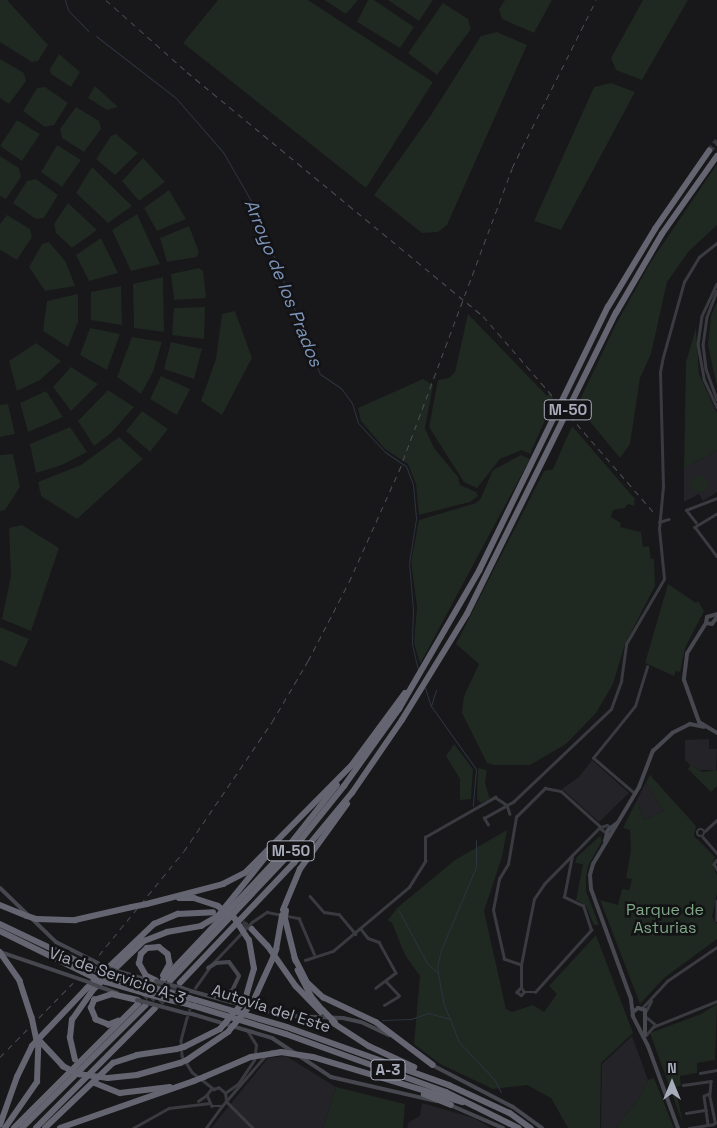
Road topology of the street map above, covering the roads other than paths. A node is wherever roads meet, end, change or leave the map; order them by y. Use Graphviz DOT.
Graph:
graph roads {
  1 [pos="709,151"];
  2 [pos="717,156"];
  3 [pos="717,243"];
  4 [pos="717,284"];
  5 [pos="717,291"];
  6 [pos="717,399"];
  7 [pos="717,407"];
  8 [pos="717,498"];
  9 [pos="717,514"];
  10 [pos="670,519"];
  11 [pos="659,522"];
  12 [pos="696,524"];
  13 [pos="717,556"];
  14 [pos="715,617"];
  15 [pos="647,666"];
  16 [pos="398,707"];
  17 [pos="692,710"];
  18 [pos="698,720"];
  19 [pos="691,721"];
  20 [pos="696,726"];
  21 [pos="704,727"];
  22 [pos="716,734"];
  23 [pos="352,765"];
  24 [pos="352,792"];
  25 [pos="635,794"];
  26 [pos="507,805"];
  27 [pos="510,814"];
  28 [pos="717,820"];
  29 [pos="488,825"];
  30 [pos="600,827"];
  31 [pos="705,831"];
  32 [pos="609,832"];
  33 [pos="285,835"];
  34 [pos="593,835"];
  35 [pos="703,837"];
  36 [pos="717,853"];
  37 [pos="572,856"];
  38 [pos="717,860"];
  39 [pos="717,869"];
  40 [pos="0,888"];
  41 [pos="310,896"];
  42 [pos="158,901"];
  43 [pos="717,901"];
  44 [pos="2,905"];
  45 [pos="213,912"];
  46 [pos="284,914"];
  47 [pos="717,920"];
  48 [pos="0,924"];
  49 [pos="252,929"];
  50 [pos="362,929"];
  51 [pos="0,931"];
  52 [pos="356,934"];
  53 [pos="717,947"];
  54 [pos="1,954"];
  55 [pos="314,954"];
  56 [pos="295,958"];
  57 [pos="305,960"];
  58 [pos="520,964"];
  59 [pos="208,968"];
  60 [pos="162,980"];
  61 [pos="386,982"];
  62 [pos="181,986"];
  63 [pos="196,988"];
  64 [pos="376,988"];
  65 [pos="521,988"];
  66 [pos="524,992"];
  67 [pos="198,993"];
  68 [pos="631,999"];
  69 [pos="652,999"];
  70 [pos="717,1001"];
  71 [pos="192,1002"];
  72 [pos="139,1004"];
  73 [pos="384,1005"];
  74 [pos="640,1008"];
  75 [pos="154,1009"];
  76 [pos="322,1011"];
  77 [pos="633,1012"];
  78 [pos="645,1015"];
  79 [pos="187,1018"];
  80 [pos="636,1019"];
  81 [pos="657,1026"];
  82 [pos="239,1028"];
  83 [pos="646,1038"];
  84 [pos="39,1044"];
  85 [pos="298,1056"];
  86 [pos="75,1060"];
  87 [pos="433,1066"];
  88 [pos="356,1070"];
  89 [pos="717,1070"];
  90 [pos="700,1072"];
  91 [pos="205,1080"];
  92 [pos="194,1081"];
  93 [pos="95,1083"];
  94 [pos="449,1084"];
  95 [pos="683,1085"];
  96 [pos="214,1088"];
  97 [pos="225,1093"];
  98 [pos="208,1094"];
  99 [pos="710,1094"];
  100 [pos="226,1101"];
  101 [pos="198,1102"];
  102 [pos="208,1103"];
  103 [pos="451,1105"];
  104 [pos="222,1106"];
  105 [pos="214,1108"];
  106 [pos="489,1110"];
  107 [pos="706,1110"];
  108 [pos="686,1113"];
  109 [pos="215,1116"];
  110 [pos="0,1125"];
  111 [pos="708,1125"];
  112 [pos="5,1128"];
  113 [pos="14,1128"];
  114 [pos="22,1128"];
  115 [pos="36,1128"];
  116 [pos="45,1128"];
  117 [pos="60,1128"];
  118 [pos="133,1128"];
  119 [pos="206,1128"];
  120 [pos="253,1128"];
  121 [pos="503,1128"];
  122 [pos="519,1128"];
  123 [pos="531,1128"];
  124 [pos="542,1128"];
  125 [pos="678,1128"];
  126 [pos="689,1128"];
  1 -- 16 [label="highway, M-50"];
  2 -- 24 [label="highway, M-50"];
  3 -- 11 [label="street"];
  4 -- 7 [label="street"];
  5 -- 6 [label="street"];
  8 -- 12 [label="street"];
  9 -- 12 [label="street"];
  10 -- 11 [label="street"];
  11 -- 26 [label="street"];
  12 -- 13 [label="street"];
  14 -- 17 [label="main road"];
  15 -- 25 [label="street"];
  16 -- 23 [label="highway"];
  16 -- 60 [label="highway, M-50"];
  17 -- 18 [label="main road"];
  17 -- 19 [label="main road"];
  18 -- 19 [label="main road"];
  18 -- 20 [label="main road"];
  18 -- 21 [label="main road"];
  19 -- 20 [label="main road"];
  19 -- 25 [label="main road"];
  20 -- 21 [label="main road"];
  21 -- 22 [label="main road"];
  23 -- 33 [label="highway"];
  23 -- 60 [label="highway"];
  24 -- 46 [label="highway"];
  24 -- 62 [label="highway, M-50"];
  25 -- 32 [label="main road"];
  26 -- 27 [label="street"];
  26 -- 29 [label="street"];
  26 -- 50 [label="street"];
  28 -- 31 [label="street"];
  30 -- 32 [label="street"];
  30 -- 32 [label="street"];
  30 -- 34 [label="street"];
  30 -- 58 [label="street"];
  31 -- 35 [label="street"];
  31 -- 35 [label="street"];
  32 -- 34 [label="street"];
  32 -- 68 [label="main road"];
  33 -- 42 [label="highway"];
  33 -- 86 [label="highway"];
  34 -- 37 [label="street"];
  35 -- 36 [label="street"];
  37 -- 58 [label="street"];
  37 -- 66 [label="street"];
  38 -- 39 [label="street"];
  40 -- 60 [label="main road, Vía de Servicio A-3, bridge"];
  41 -- 52 [label="street"];
  42 -- 44 [label="highway, bridge"];
  42 -- 116 [label="highway, bridge"];
  43 -- 47 [label="street"];
  45 -- 110 [label="highway"];
  46 -- 56 [label="highway"];
  46 -- 84 [label="highway, bridge"];
  48 -- 71 [label="highway, Autovía del Este / A-3, bridge"];
  49 -- 76 [label="highway"];
  50 -- 52 [label="street"];
  50 -- 61 [label="street"];
  51 -- 71 [label="highway, Autovía del Este / A-3, bridge"];
  52 -- 55 [label="street"];
  53 -- 69 [label="street"];
  54 -- 72 [label="main road, Vía de Servicio A-3, bridge"];
  54 -- 84 [label="highway, bridge"];
  55 -- 57 [label="street"];
  55 -- 59 [label="street"];
  56 -- 76 [label="highway"];
  56 -- 87 [label="highway"];
  58 -- 65 [label="street"];
  59 -- 63 [label="street"];
  59 -- 67 [label="main road"];
  60 -- 60 [label="highway"];
  60 -- 62 [label="main road, Vía de Servicio A-3, bridge"];
  61 -- 64 [label="street"];
  61 -- 73 [label="street"];
  62 -- 67 [label="main road, Vía de Servicio A-3, bridge"];
  65 -- 66 [label="street"];
  65 -- 66 [label="street"];
  67 -- 87 [label="main road, Vía de Servicio A-3"];
  68 -- 74 [label="main road"];
  68 -- 77 [label="main road"];
  69 -- 74 [label="street"];
  69 -- 78 [label="street"];
  70 -- 81 [label="street"];
  71 -- 94 [label="highway, Autovía del Este / A-3"];
  71 -- 106 [label="highway, Autovía del Este / A-3"];
  72 -- 72 [label="highway"];
  72 -- 82 [label="main road, Vía de Servicio A-3, bridge"];
  72 -- 113 [label="highway"];
  72 -- 114 [label="highway"];
  74 -- 77 [label="main road"];
  74 -- 78 [label="main road"];
  75 -- 115 [label="highway"];
  76 -- 94 [label="highway, bridge"];
  77 -- 80 [label="main road"];
  78 -- 80 [label="main road"];
  78 -- 81 [label="street"];
  78 -- 83 [label="main road"];
  79 -- 91 [label="street"];
  80 -- 83 [label="main road"];
  81 -- 83 [label="street"];
  82 -- 85 [label="main road, Vía de Servicio A-3"];
  82 -- 97 [label="street"];
  83 -- 125 [label="main road"];
  84 -- 112 [label="highway"];
  85 -- 100 [label="street"];
  85 -- 103 [label="main road, Vía de Servicio A-3"];
  87 -- 124 [label="main road, Vía de Servicio A-3"];
  88 -- 91 [label="highway, bridge"];
  88 -- 103 [label="highway"];
  88 -- 106 [label="highway"];
  89 -- 90 [label="street"];
  91 -- 92 [label="highway, bridge"];
  91 -- 96 [label="street"];
  91 -- 98 [label="street"];
  92 -- 93 [label="highway"];
  92 -- 117 [label="highway"];
  94 -- 123 [label="highway, Autovía del Este / A-3"];
  95 -- 99 [label="street"];
  96 -- 97 [label="street"];
  96 -- 98 [label="street"];
  97 -- 100 [label="street"];
  98 -- 101 [label="street"];
  98 -- 102 [label="street"];
  99 -- 107 [label="street"];
  99 -- 111 [label="street"];
  100 -- 104 [label="street"];
  100 -- 120 [label="street"];
  101 -- 102 [label="street"];
  101 -- 118 [label="street"];
  102 -- 105 [label="street"];
  103 -- 121 [label="main road, Vía de Servicio A-3"];
  104 -- 105 [label="street"];
  104 -- 109 [label="street"];
  105 -- 109 [label="street"];
  106 -- 122 [label="highway, Autovía del Este / A-3"];
  107 -- 108 [label="street"];
  107 -- 111 [label="street"];
  109 -- 119 [label="street"];
  111 -- 126 [label="street"];
}
